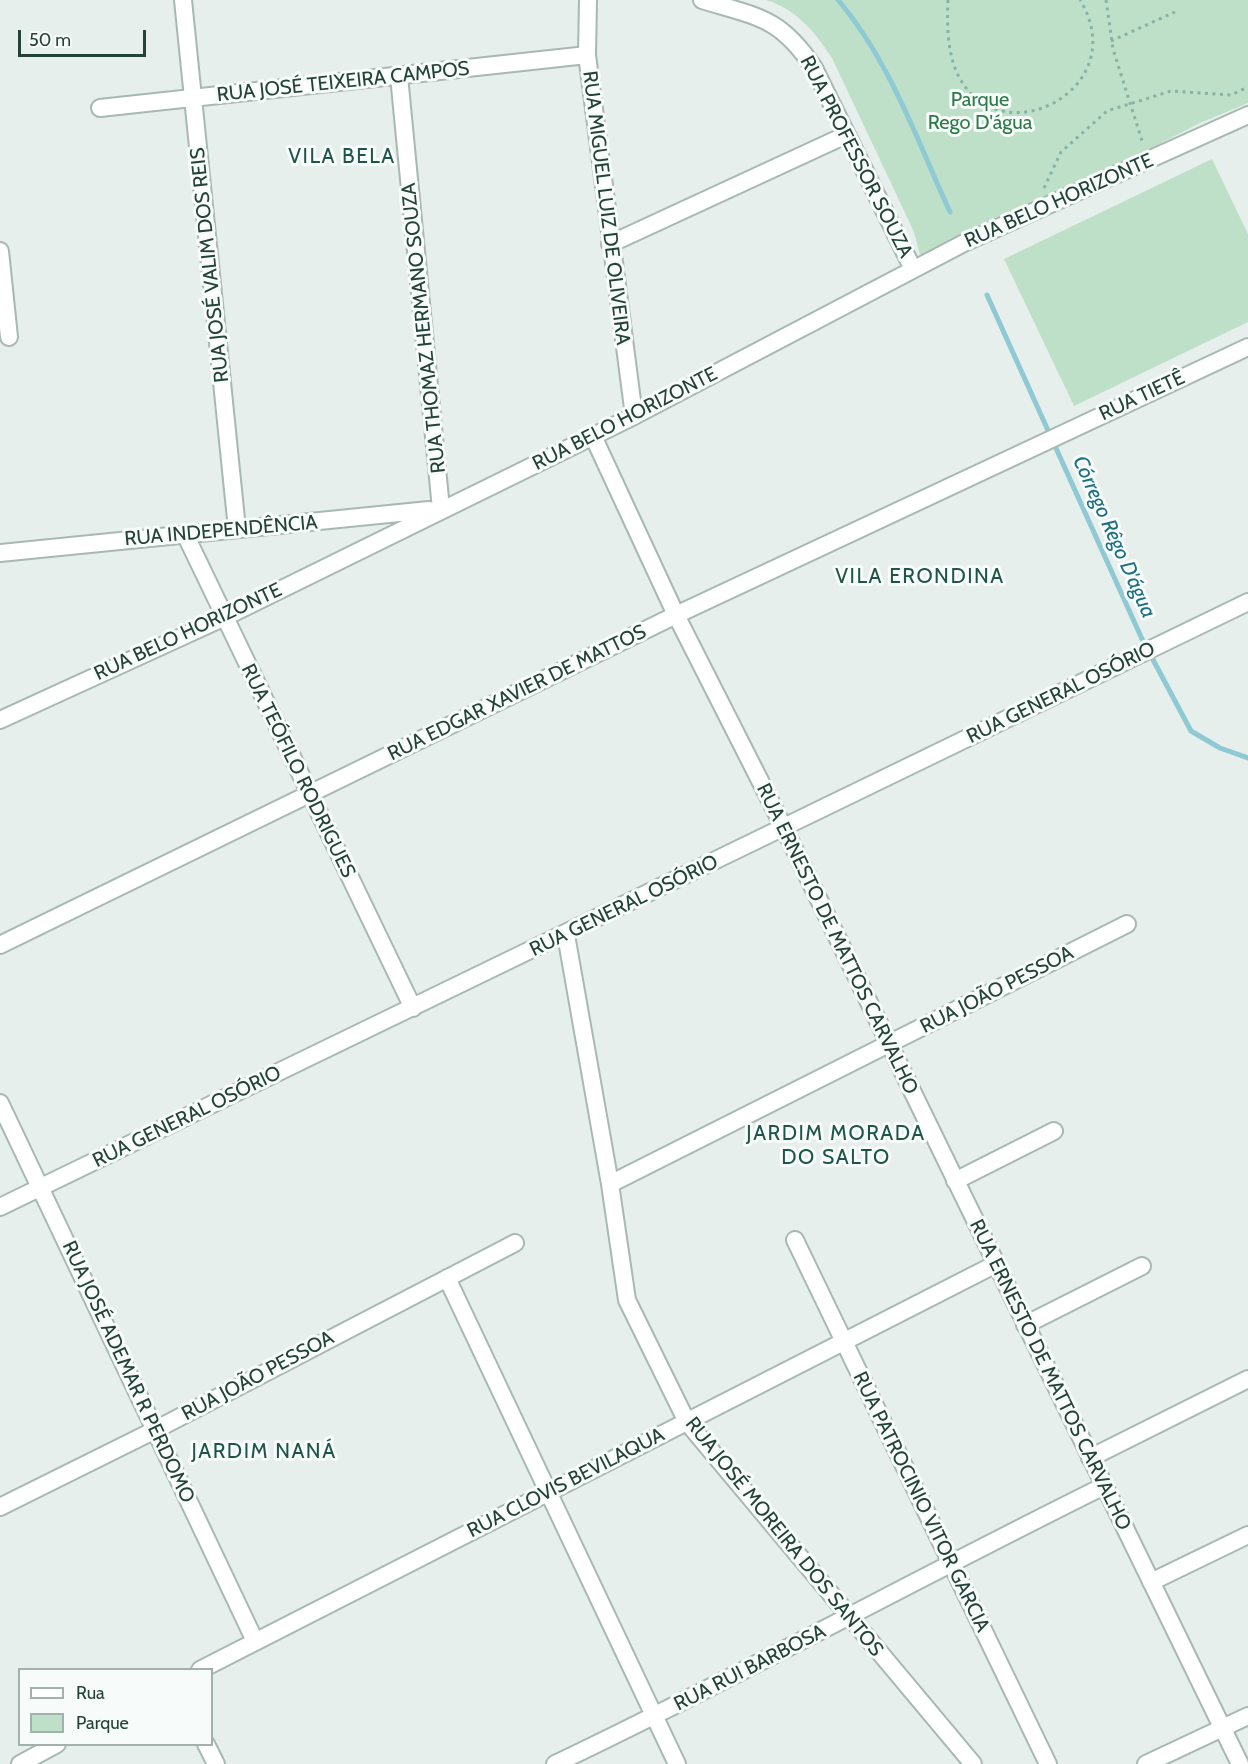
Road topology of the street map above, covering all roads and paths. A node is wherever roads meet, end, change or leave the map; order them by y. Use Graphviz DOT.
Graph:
graph roads {
  1 [pos="183,0"];
  2 [pos="588,0"];
  3 [pos="702,0"];
  4 [pos="948,0"];
  5 [pos="1080,0"];
  6 [pos="1106,0"];
  7 [pos="1175,12"];
  8 [pos="1112,40"];
  9 [pos="586,54"];
  10 [pos="399,76"];
  11 [pos="1248,87"];
  12 [pos="193,98"];
  13 [pos="1130,104"];
  14 [pos="100,108"];
  15 [pos="1248,115"];
  16 [pos="846,135"];
  17 [pos="1148,160"];
  18 [pos="1042,191"];
  19 [pos="610,244"];
  20 [pos="0,251"];
  21 [pos="913,269"];
  22 [pos="9,337"];
  23 [pos="1248,347"];
  24 [pos="634,416"];
  25 [pos="593,436"];
  26 [pos="1037,446"];
  27 [pos="441,509"];
  28 [pos="237,529"];
  29 [pos="185,534"];
  30 [pos="0,553"];
  31 [pos="1248,603"];
  32 [pos="676,615"];
  33 [pos="225,617"];
  34 [pos="0,720"];
  35 [pos="309,796"];
  36 [pos="784,828"];
  37 [pos="1127,924"];
  38 [pos="566,935"];
  39 [pos="0,945"];
  40 [pos="413,1008"];
  41 [pos="889,1045"];
  42 [pos="0,1103"];
  43 [pos="1054,1131"];
  44 [pos="955,1181"];
  45 [pos="610,1184"];
  46 [pos="41,1188"];
  47 [pos="0,1208"];
  48 [pos="795,1240"];
  49 [pos="515,1242"];
  50 [pos="996,1264"];
  51 [pos="1142,1266"];
  52 [pos="447,1278"];
  53 [pos="1025,1325"];
  54 [pos="843,1341"];
  55 [pos="1248,1379"];
  56 [pos="687,1422"];
  57 [pos="155,1430"];
  58 [pos="1090,1458"];
  59 [pos="1104,1486"];
  60 [pos="549,1492"];
  61 [pos="0,1506"];
  62 [pos="1248,1535"];
  63 [pos="950,1562"];
  64 [pos="1151,1582"];
  65 [pos="849,1618"];
  66 [pos="255,1641"];
  67 [pos="204,1668"];
  68 [pos="1248,1716"];
  69 [pos="654,1717"];
  70 [pos="1222,1728"];
  71 [pos="53,1746"];
  72 [pos="207,1746"];
  73 [pos="20,1764"];
  74 [pos="216,1764"];
  75 [pos="555,1764"];
  76 [pos="677,1764"];
  77 [pos="973,1764"];
  78 [pos="1048,1764"];
  79 [pos="1146,1764"];
  80 [pos="1240,1764"];
  1 -- 12 [label="street, RUA JOSÉ VALIM DOS REIS"];
  2 -- 9 [label="street, RUA MIGUEL LUIZ DE OLIVEIRA"];
  3 -- 16 [label="street, RUA PROFESSOR SOUZA"];
  4 -- 5 [label="path"];
  6 -- 8 [label="path"];
  7 -- 8 [label="path"];
  8 -- 13 [label="path"];
  9 -- 10 [label="street, RUA JOSÉ TEIXEIRA CAMPOS"];
  9 -- 19 [label="street, RUA MIGUEL LUIZ DE OLIVEIRA"];
  10 -- 12 [label="street, RUA JOSÉ TEIXEIRA CAMPOS"];
  10 -- 27 [label="street, RUA THOMAZ HERMANO SOUZA"];
  11 -- 13 [label="path"];
  12 -- 14 [label="street, RUA JOSÉ TEIXEIRA CAMPOS"];
  12 -- 28 [label="street, RUA JOSÉ VALIM DOS REIS"];
  13 -- 17 [label="path"];
  13 -- 18 [label="path"];
  15 -- 17 [label="street, RUA BELO HORIZONTE"];
  16 -- 19 [label="street"];
  16 -- 21 [label="street, RUA PROFESSOR SOUZA"];
  17 -- 21 [label="street, RUA BELO HORIZONTE"];
  19 -- 24 [label="street, RUA MIGUEL LUIZ DE OLIVEIRA"];
  20 -- 22 [label="street"];
  21 -- 24 [label="street, RUA BELO HORIZONTE"];
  23 -- 26 [label="street, RUA TIETÊ"];
  24 -- 25 [label="street, RUA BELO HORIZONTE"];
  25 -- 27 [label="street, RUA BELO HORIZONTE"];
  25 -- 32 [label="street, RUA ERNESTO DE MATTOS CARVALHO"];
  26 -- 32 [label="street, RUA EDGAR XAVIER DE MATTOS"];
  27 -- 28 [label="street, RUA INDEPENDÊNCIA"];
  27 -- 33 [label="street, RUA BELO HORIZONTE"];
  28 -- 29 [label="street, RUA INDEPENDÊNCIA"];
  29 -- 30 [label="street, RUA INDEPENDÊNCIA"];
  29 -- 33 [label="street, RUA TEÓFILO RODRIGUES"];
  31 -- 36 [label="street, RUA GENERAL OSÓRIO"];
  32 -- 35 [label="street, RUA EDGAR XAVIER DE MATTOS"];
  32 -- 36 [label="street, RUA ERNESTO DE MATTOS CARVALHO"];
  33 -- 34 [label="street, RUA BELO HORIZONTE"];
  33 -- 35 [label="street, RUA TEÓFILO RODRIGUES"];
  35 -- 39 [label="street, RUA EDGAR XAVIER DE MATTOS"];
  35 -- 40 [label="street, RUA TEÓFILO RODRIGUES"];
  36 -- 38 [label="street, RUA GENERAL OSÓRIO"];
  36 -- 41 [label="street, RUA ERNESTO DE MATTOS CARVALHO"];
  37 -- 41 [label="street, RUA JOÃO PESSOA"];
  38 -- 40 [label="street, RUA GENERAL OSÓRIO"];
  38 -- 45 [label="street, RUA JOSÉ MOREIRA DOS SANTOS"];
  40 -- 46 [label="street, RUA GENERAL OSÓRIO"];
  41 -- 44 [label="street, RUA ERNESTO DE MATTOS CARVALHO"];
  41 -- 45 [label="street, RUA JOÃO PESSOA"];
  42 -- 46 [label="street, RUA JOSÉ ADEMAR R PERDOMO"];
  43 -- 44 [label="street"];
  44 -- 50 [label="street, RUA ERNESTO DE MATTOS CARVALHO"];
  45 -- 56 [label="street, RUA JOSÉ MOREIRA DOS SANTOS"];
  46 -- 47 [label="street, RUA GENERAL OSÓRIO"];
  46 -- 57 [label="street, RUA JOSÉ ADEMAR R PERDOMO"];
  48 -- 54 [label="street, RUA PATROCINIO VITOR GARCIA"];
  49 -- 52 [label="street, RUA JOÃO PESSOA"];
  50 -- 53 [label="street, RUA ERNESTO DE MATTOS CARVALHO"];
  50 -- 54 [label="street, RUA CLOVIS BEVILAQUA"];
  51 -- 53 [label="street"];
  52 -- 57 [label="street, RUA JOÃO PESSOA"];
  52 -- 60 [label="street"];
  53 -- 58 [label="street, RUA ERNESTO DE MATTOS CARVALHO"];
  54 -- 56 [label="street, RUA CLOVIS BEVILAQUA"];
  54 -- 63 [label="street, RUA PATROCINIO VITOR GARCIA"];
  55 -- 58 [label="street"];
  56 -- 60 [label="street, RUA CLOVIS BEVILAQUA"];
  56 -- 65 [label="street, RUA JOSÉ MOREIRA DOS SANTOS"];
  57 -- 61 [label="street, RUA JOÃO PESSOA"];
  57 -- 66 [label="street, RUA JOSÉ ADEMAR R PERDOMO"];
  58 -- 59 [label="street, RUA ERNESTO DE MATTOS CARVALHO"];
  59 -- 63 [label="street, RUA RUI BARBOSA"];
  59 -- 64 [label="street, RUA ERNESTO DE MATTOS CARVALHO"];
  60 -- 66 [label="street, RUA CLOVIS BEVILAQUA"];
  60 -- 69 [label="street"];
  62 -- 64 [label="street"];
  63 -- 65 [label="street, RUA RUI BARBOSA"];
  63 -- 78 [label="street, RUA PATROCINIO VITOR GARCIA"];
  64 -- 70 [label="street, RUA ERNESTO DE MATTOS CARVALHO"];
  65 -- 69 [label="street, RUA RUI BARBOSA"];
  65 -- 77 [label="street, RUA JOSÉ MOREIRA DOS SANTOS"];
  66 -- 67 [label="street, RUA CLOVIS BEVILAQUA"];
  68 -- 70 [label="street"];
  69 -- 75 [label="street, RUA RUI BARBOSA"];
  69 -- 76 [label="street"];
  70 -- 79 [label="street"];
  70 -- 80 [label="street, RUA ERNESTO DE MATTOS CARVALHO"];
  71 -- 73 [label="street"];
  72 -- 74 [label="street"];
}
